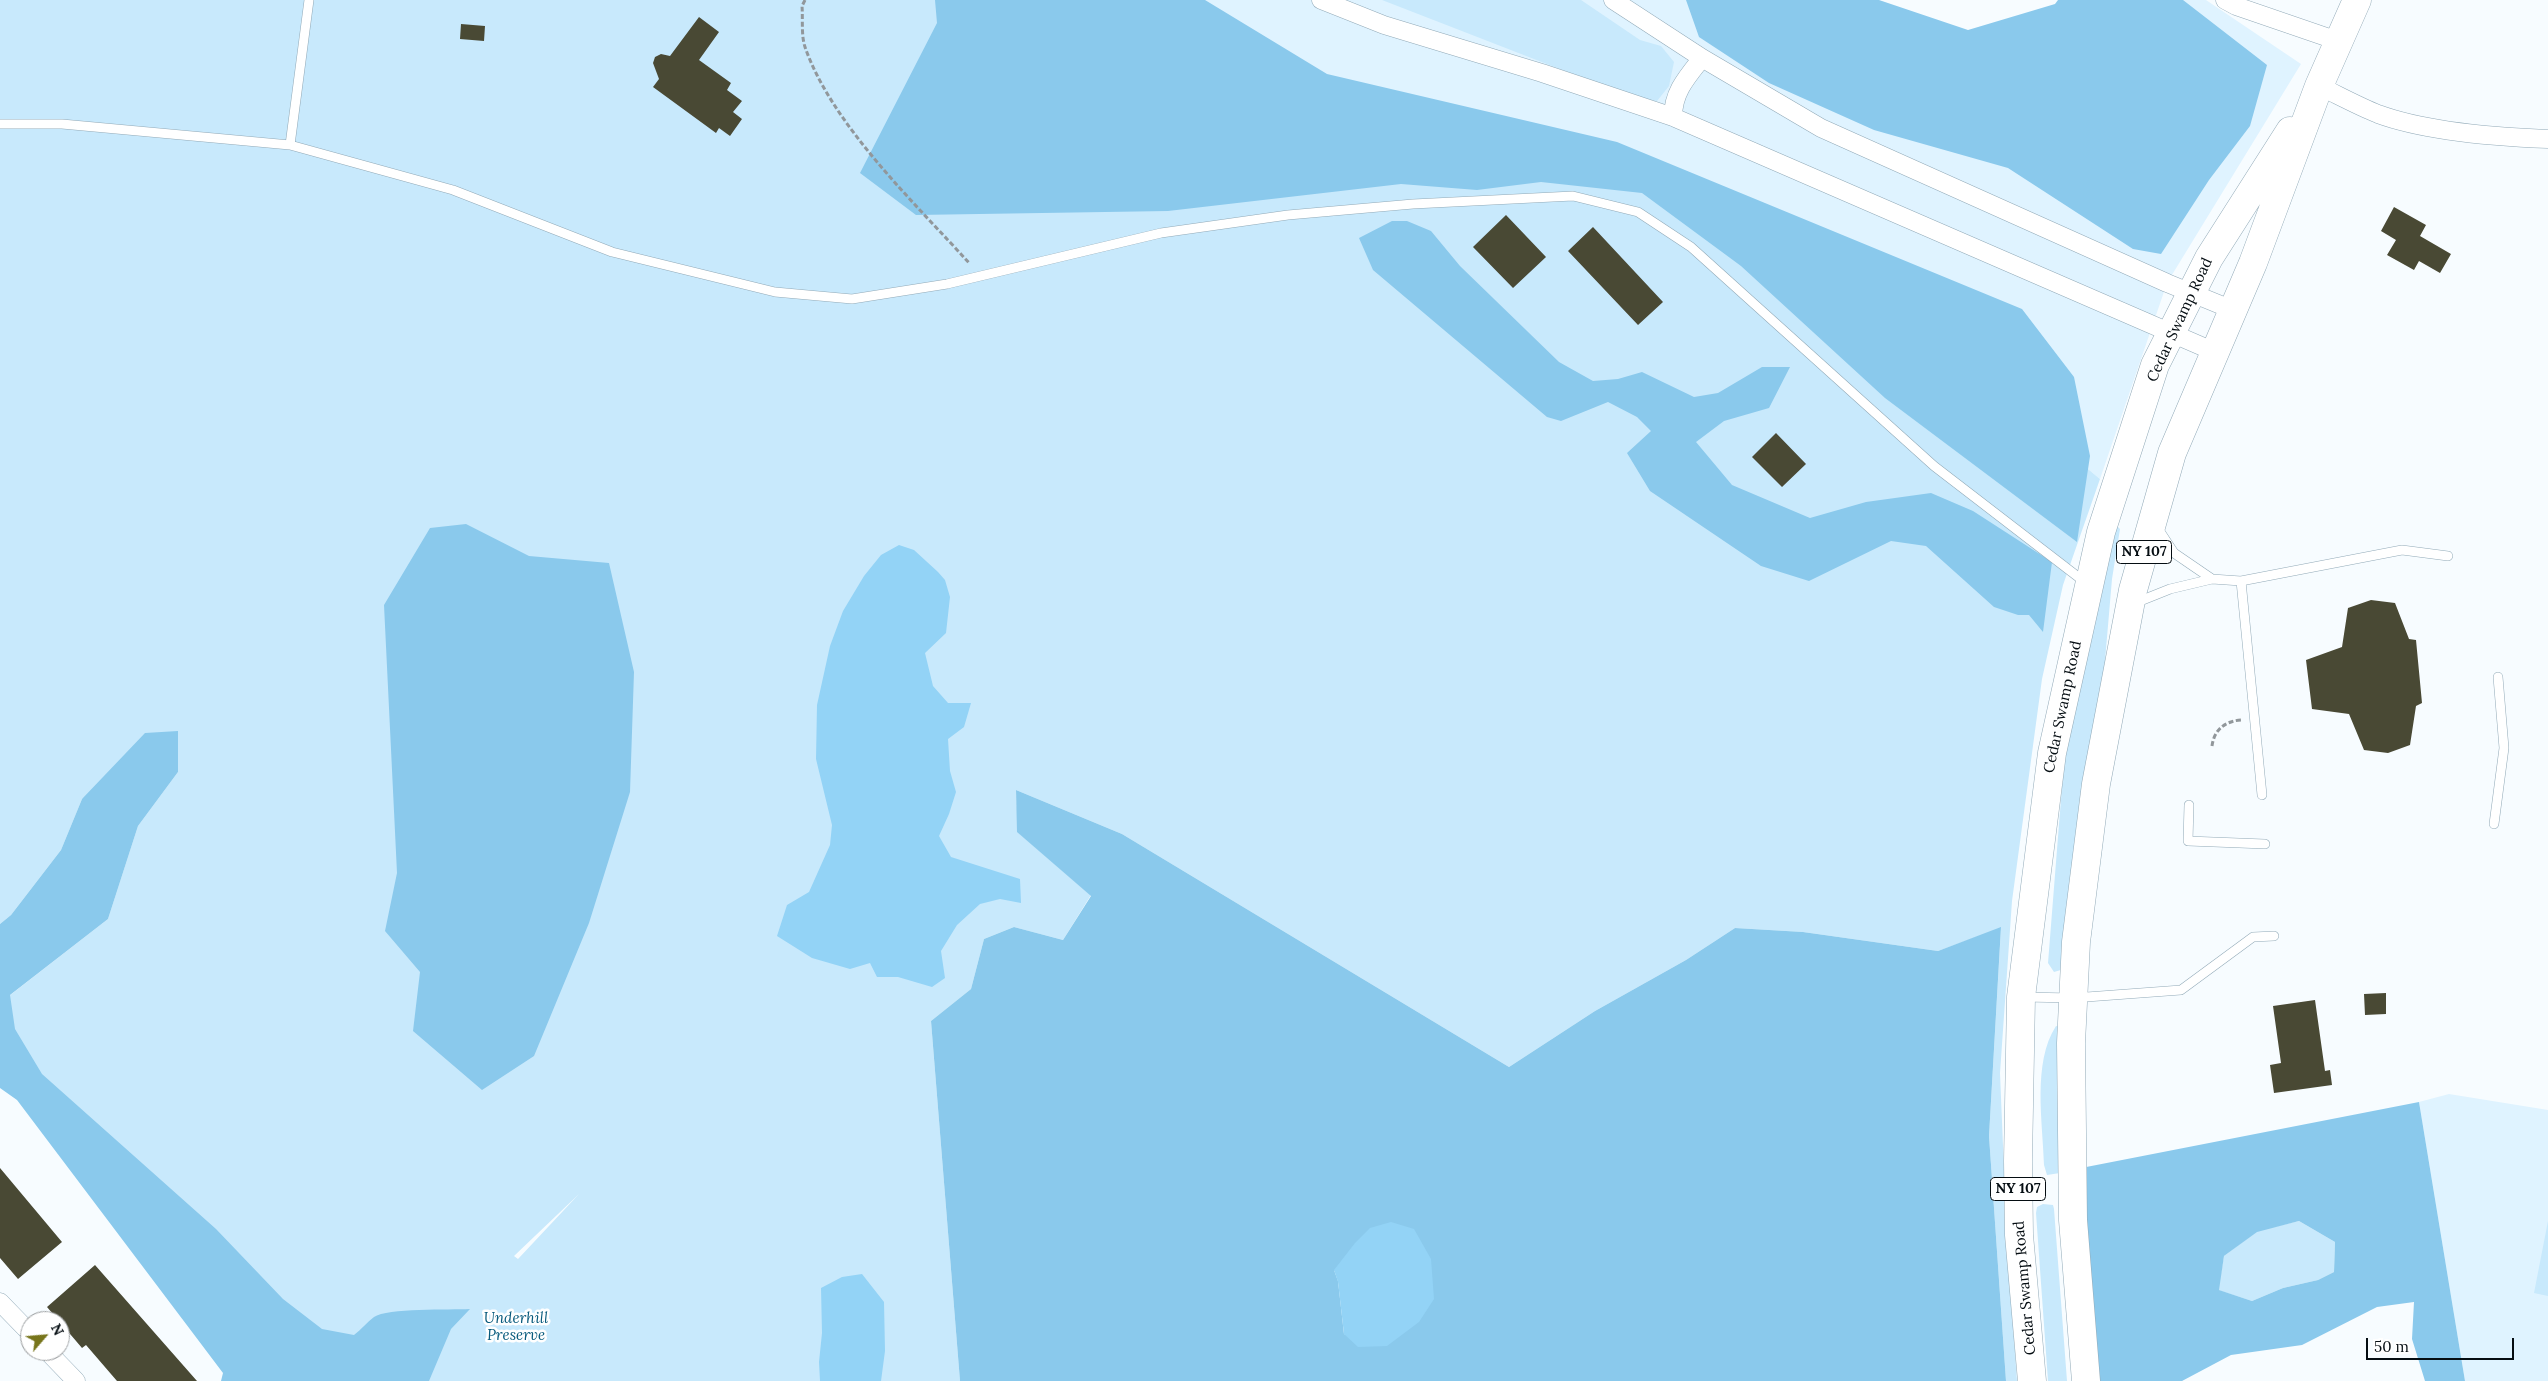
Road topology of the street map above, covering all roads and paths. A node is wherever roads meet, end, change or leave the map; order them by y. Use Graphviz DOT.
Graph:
graph roads {
  1 [pos="309,0"];
  2 [pos="804,0"];
  3 [pos="1321,0"];
  4 [pos="1612,0"];
  5 [pos="2225,0"];
  6 [pos="2357,0"];
  7 [pos="2338,41"];
  8 [pos="1702,58"];
  9 [pos="2319,86"];
  10 [pos="1673,117"];
  11 [pos="0,124"];
  12 [pos="2548,139"];
  13 [pos="290,145"];
  14 [pos="980,276"];
  15 [pos="2190,294"];
  16 [pos="2232,310"];
  17 [pos="2171,334"];
  18 [pos="2215,352"];
  19 [pos="2153,521"];
  20 [pos="2448,556"];
  21 [pos="2212,579"];
  22 [pos="2241,581"];
  23 [pos="2089,585"];
  24 [pos="2130,605"];
  25 [pos="2498,677"];
  26 [pos="2254,719"];
  27 [pos="2212,746"];
  28 [pos="2262,795"];
  29 [pos="2189,805"];
  30 [pos="2494,824"];
  31 [pos="2265,844"];
  32 [pos="2274,936"];
  33 [pos="2021,997"];
  34 [pos="2073,998"];
  35 [pos="0,1302"];
  36 [pos="20,1323"];
  37 [pos="57,1361"];
  38 [pos="76,1381"];
  39 [pos="2032,1381"];
  40 [pos="2086,1381"];
  1 -- 13 [label="lane"];
  2 -- 14 [label="path"];
  3 -- 10 [label="street"];
  4 -- 8 [label="street"];
  5 -- 7 [label="street"];
  6 -- 7 [label="main road, Cedar Swamp Road / NY 107"];
  7 -- 9 [label="main road, Cedar Swamp Road / NY 107"];
  8 -- 10 [label="street"];
  8 -- 15 [label="street"];
  9 -- 12 [label="street"];
  9 -- 15 [label="main road, Cedar Swamp Road / NY 107"];
  9 -- 16 [label="main road, Cedar Swamp Road / NY 107"];
  10 -- 17 [label="street"];
  11 -- 13 [label="lane"];
  13 -- 14 [label="lane"];
  14 -- 23 [label="lane"];
  15 -- 16 [label="street"];
  15 -- 17 [label="main road, Cedar Swamp Road / NY 107"];
  16 -- 18 [label="main road, Cedar Swamp Road / NY 107"];
  17 -- 18 [label="street"];
  17 -- 23 [label="main road, Cedar Swamp Road / NY 107"];
  18 -- 19 [label="main road, Cedar Swamp Road / NY 107"];
  19 -- 21 [label="lane"];
  19 -- 24 [label="main road, Cedar Swamp Road / NY 107"];
  20 -- 22 [label="lane"];
  21 -- 22 [label="lane"];
  21 -- 24 [label="lane"];
  22 -- 26 [label="lane"];
  23 -- 33 [label="main road, Cedar Swamp Road / NY 107"];
  24 -- 34 [label="main road, Cedar Swamp Road / NY 107"];
  25 -- 30 [label="lane"];
  26 -- 27 [label="path"];
  26 -- 28 [label="lane"];
  29 -- 31 [label="lane"];
  32 -- 34 [label="lane"];
  33 -- 34 [label="lane"];
  33 -- 39 [label="main road, Cedar Swamp Road / NY 107"];
  34 -- 40 [label="main road, Cedar Swamp Road / NY 107"];
  35 -- 36 [label="street"];
  37 -- 38 [label="street"];
}
